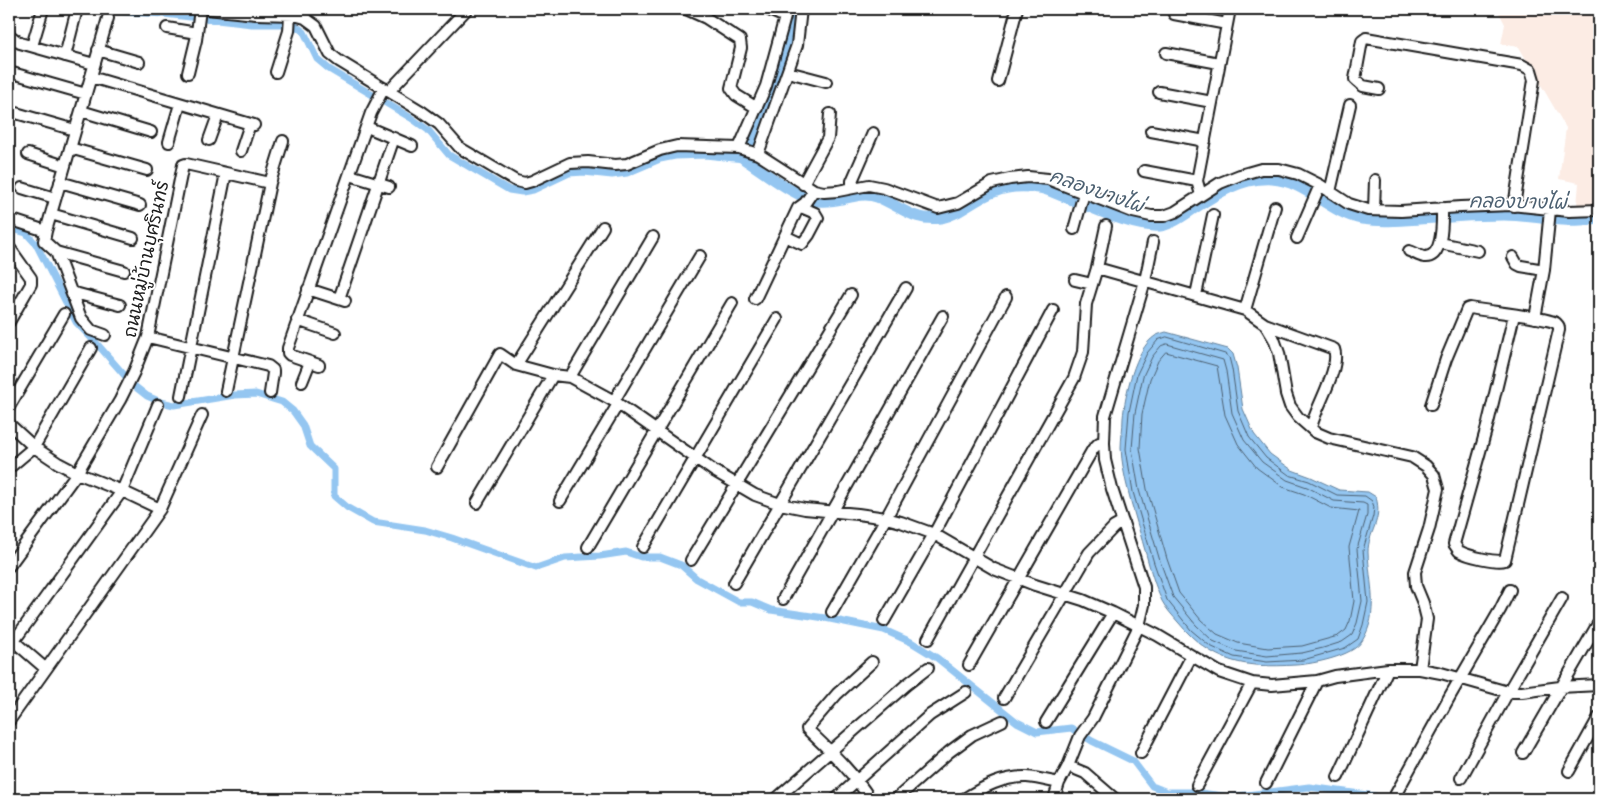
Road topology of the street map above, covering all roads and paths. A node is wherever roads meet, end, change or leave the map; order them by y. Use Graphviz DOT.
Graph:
graph roads {
  1 [pos="43,9"];
  2 [pos="77,9"];
  3 [pos="466,9"];
  4 [pos="686,9"];
  5 [pos="767,9"];
  6 [pos="800,9"];
  7 [pos="1017,9"];
  8 [pos="1230,9"];
  9 [pos="307,14"];
  10 [pos="1174,14"];
  11 [pos="204,15"];
  12 [pos="108,18"];
  13 [pos="289,20"];
  14 [pos="1227,24"];
  15 [pos="168,28"];
  16 [pos="9,34"];
  17 [pos="32,46"];
  18 [pos="98,50"];
  19 [pos="1166,53"];
  20 [pos="66,56"];
  21 [pos="139,62"];
  22 [pos="1219,63"];
  23 [pos="94,64"];
  24 [pos="9,72"];
  25 [pos="276,72"];
  26 [pos="788,72"];
  27 [pos="188,73"];
  28 [pos="91,77"];
  29 [pos="998,81"];
  30 [pos="826,82"];
  31 [pos="1379,89"];
  32 [pos="384,91"];
  33 [pos="1158,92"];
  34 [pos="86,94"];
  35 [pos="1212,102"];
  36 [pos="180,104"];
  37 [pos="1350,105"];
  38 [pos="757,108"];
  39 [pos="9,110"];
  40 [pos="81,111"];
  41 [pos="830,114"];
  42 [pos="218,115"];
  43 [pos="367,127"];
  44 [pos="75,130"];
  45 [pos="1151,131"];
  46 [pos="151,132"];
  47 [pos="873,132"];
  48 [pos="394,138"];
  49 [pos="209,140"];
  50 [pos="283,141"];
  51 [pos="1204,141"];
  52 [pos="169,142"];
  53 [pos="412,146"];
  54 [pos="70,148"];
  55 [pos="241,151"];
  56 [pos="748,151"];
  57 [pos="28,154"];
  58 [pos="65,166"];
  59 [pos="147,170"];
  60 [pos="1144,171"];
  61 [pos="226,173"];
  62 [pos="350,175"];
  63 [pos="1375,180"];
  64 [pos="1197,181"];
  65 [pos="60,182"];
  66 [pos="270,183"];
  67 [pos="378,184"];
  68 [pos="803,184"];
  69 [pos="390,187"];
  70 [pos="852,187"];
  71 [pos="22,188"];
  72 [pos="1317,190"];
  73 [pos="1330,192"];
  74 [pos="1083,194"];
  75 [pos="1201,195"];
  76 [pos="55,198"];
  77 [pos="807,199"];
  78 [pos="140,205"];
  79 [pos="1514,206"];
  80 [pos="1275,207"];
  81 [pos="1374,210"];
  82 [pos="1442,210"];
  83 [pos="1599,210"];
  84 [pos="1550,212"];
  85 [pos="51,214"];
  86 [pos="1213,215"];
  87 [pos="9,220"];
  88 [pos="1106,226"];
  89 [pos="603,227"];
  90 [pos="1074,229"];
  91 [pos="46,231"];
  92 [pos="785,236"];
  93 [pos="653,237"];
  94 [pos="134,238"];
  95 [pos="1297,238"];
  96 [pos="1152,242"];
  97 [pos="1440,243"];
  98 [pos="9,246"];
  99 [pos="1409,250"];
  100 [pos="1478,251"];
  101 [pos="56,252"];
  102 [pos="700,256"];
  103 [pos="1513,257"];
  104 [pos="1098,268"];
  105 [pos="1544,270"];
  106 [pos="124,271"];
  107 [pos="1075,280"];
  108 [pos="1145,281"];
  109 [pos="1092,284"];
  110 [pos="906,288"];
  111 [pos="308,289"];
  112 [pos="71,292"];
  113 [pos="851,295"];
  114 [pos="1196,295"];
  115 [pos="1006,297"];
  116 [pos="755,299"];
  117 [pos="732,303"];
  118 [pos="120,305"];
  119 [pos="1053,310"];
  120 [pos="1246,310"];
  121 [pos="64,314"];
  122 [pos="1514,315"];
  123 [pos="943,316"];
  124 [pos="1535,318"];
  125 [pos="777,319"];
  126 [pos="297,320"];
  127 [pos="9,322"];
  128 [pos="1265,324"];
  129 [pos="335,333"];
  130 [pos="105,335"];
  131 [pos="148,336"];
  132 [pos="91,348"];
  133 [pos="190,348"];
  134 [pos="233,358"];
  135 [pos="516,365"];
  136 [pos="553,375"];
  137 [pos="570,377"];
  138 [pos="302,382"];
  139 [pos="226,391"];
  140 [pos="270,393"];
  141 [pos="181,396"];
  142 [pos="616,403"];
  143 [pos="1431,405"];
  144 [pos="158,406"];
  145 [pos="9,407"];
  146 [pos="202,415"];
  147 [pos="9,424"];
  148 [pos="1311,428"];
  149 [pos="657,431"];
  150 [pos="1104,443"];
  151 [pos="34,447"];
  152 [pos="696,458"];
  153 [pos="437,467"];
  154 [pos="9,468"];
  155 [pos="77,473"];
  156 [pos="736,484"];
  157 [pos="122,491"];
  158 [pos="560,501"];
  159 [pos="478,503"];
  160 [pos="780,504"];
  161 [pos="160,509"];
  162 [pos="833,512"];
  163 [pos="886,518"];
  164 [pos="1123,522"];
  165 [pos="934,534"];
  166 [pos="643,547"];
  167 [pos="588,548"];
  168 [pos="975,557"];
  169 [pos="691,560"];
  170 [pos="9,566"];
  171 [pos="1018,578"];
  172 [pos="734,583"];
  173 [pos="1510,590"];
  174 [pos="1065,594"];
  175 [pos="1562,598"];
  176 [pos="784,599"];
  177 [pos="832,612"];
  178 [pos="1113,613"];
  179 [pos="884,621"];
  180 [pos="1599,622"];
  181 [pos="1139,626"];
  182 [pos="928,639"];
  183 [pos="10,642"];
  184 [pos="1191,657"];
  185 [pos="872,662"];
  186 [pos="969,665"];
  187 [pos="928,668"];
  188 [pos="46,669"];
  189 [pos="1388,669"];
  190 [pos="1420,669"];
  191 [pos="1460,678"];
  192 [pos="1317,681"];
  193 [pos="1252,683"];
  194 [pos="1599,685"];
  195 [pos="1560,687"];
  196 [pos="966,692"];
  197 [pos="1508,692"];
  198 [pos="1004,698"];
  199 [pos="1599,718"];
  200 [pos="9,721"];
  201 [pos="1002,722"];
  202 [pos="1046,722"];
  203 [pos="831,751"];
  204 [pos="1141,753"];
  205 [pos="1522,753"];
  206 [pos="1068,766"];
  207 [pos="1568,771"];
  208 [pos="1338,777"];
  209 [pos="1461,778"];
  210 [pos="857,780"];
  211 [pos="1059,783"];
  212 [pos="1266,783"];
  213 [pos="1197,786"];
  214 [pos="1394,798"];
  215 [pos="776,799"];
  216 [pos="836,799"];
  217 [pos="870,799"];
  218 [pos="896,799"];
  219 [pos="964,799"];
  220 [pos="1054,799"];
  221 [pos="1115,799"];
  1 -- 17 [label="street"];
  2 -- 20 [label="street"];
  3 -- 32 [label="street"];
  4 -- 38 [label="street"];
  5 -- 38 [label="street"];
  6 -- 26 [label="street"];
  7 -- 29 [label="street"];
  8 -- 14 [label="street"];
  9 -- 13 [label="street"];
  9 -- 32 [label="street"];
  10 -- 14 [label="street"];
  11 -- 13 [label="street"];
  11 -- 15 [label="street"];
  11 -- 27 [label="street"];
  12 -- 18 [label="street"];
  13 -- 25 [label="street"];
  14 -- 22 [label="street"];
  16 -- 17 [label="street"];
  17 -- 20 [label="street"];
  18 -- 21 [label="street"];
  18 -- 23 [label="street"];
  19 -- 22 [label="street"];
  20 -- 23 [label="street"];
  22 -- 35 [label="street"];
  23 -- 28 [label="street"];
  24 -- 34 [label="street"];
  26 -- 30 [label="street"];
  26 -- 56 [label="street"];
  28 -- 34 [label="street"];
  28 -- 36 [label="street"];
  31 -- 79 [label="street"];
  32 -- 43 [label="street"];
  32 -- 56 [label="street"];
  33 -- 35 [label="street"];
  34 -- 40 [label="street"];
  35 -- 51 [label="street"];
  36 -- 42 [label="street"];
  36 -- 52 [label="street"];
  37 -- 73 [label="street"];
  38 -- 56 [label="street"];
  39 -- 44 [label="street"];
  40 -- 44 [label="street"];
  40 -- 46 [label="street"];
  41 -- 68 [label="street"];
  42 -- 49 [label="street"];
  42 -- 55 [label="street"];
  43 -- 48 [label="street"];
  43 -- 62 [label="street"];
  44 -- 54 [label="street"];
  45 -- 51 [label="street"];
  47 -- 70 [label="street"];
  48 -- 53 [label="street"];
  48 -- 67 [label="street"];
  50 -- 66 [label="street"];
  51 -- 64 [label="street"];
  54 -- 58 [label="street"];
  54 -- 59 [label="street"];
  56 -- 68 [label="street"];
  57 -- 58 [label="street"];
  58 -- 65 [label="street"];
  60 -- 64 [label="street"];
  61 -- 66 [label="street"];
  61 -- 131 [label="street, ถนนหมู่บ้านบุศรินทร์"];
  61 -- 133 [label="street"];
  62 -- 67 [label="street"];
  62 -- 111 [label="street"];
  63 -- 81 [label="street"];
  64 -- 75 [label="street"];
  65 -- 76 [label="street"];
  65 -- 78 [label="street"];
  66 -- 134 [label="street"];
  67 -- 69 [label="street"];
  67 -- 111 [label="street"];
  68 -- 77 [label="street"];
  70 -- 74 [label="street"];
  70 -- 77 [label="street"];
  71 -- 76 [label="street"];
  72 -- 73 [label="street"];
  72 -- 75 [label="street"];
  72 -- 95 [label="street"];
  73 -- 81 [label="street"];
  74 -- 75 [label="street"];
  74 -- 90 [label="street"];
  76 -- 85 [label="street"];
  77 -- 92 [label="street"];
  77 -- 92 [label="street"];
  79 -- 82 [label="street"];
  79 -- 84 [label="street"];
  80 -- 120 [label="street"];
  81 -- 82 [label="street"];
  82 -- 97 [label="street"];
  83 -- 84 [label="street"];
  84 -- 105 [label="street"];
  85 -- 91 [label="street"];
  85 -- 94 [label="street"];
  86 -- 114 [label="street"];
  87 -- 91 [label="street"];
  88 -- 104 [label="street"];
  89 -- 135 [label="street"];
  91 -- 101 [label="street"];
  92 -- 116 [label="street"];
  93 -- 137 [label="street"];
  96 -- 108 [label="street"];
  97 -- 99 [label="street"];
  97 -- 100 [label="street"];
  98 -- 127 [label="street"];
  101 -- 106 [label="street"];
  101 -- 112 [label="street"];
  102 -- 142 [label="street"];
  103 -- 105 [label="street"];
  104 -- 108 [label="street"];
  104 -- 109 [label="street"];
  105 -- 124 [label="street"];
  107 -- 109 [label="street"];
  108 -- 114 [label="street"];
  108 -- 150 [label="street"];
  109 -- 168 [label="street"];
  110 -- 160 [label="street"];
  111 -- 126 [label="street"];
  112 -- 118 [label="street"];
  112 -- 130 [label="street"];
  113 -- 156 [label="street"];
  114 -- 120 [label="street"];
  115 -- 163 [label="street"];
  117 -- 149 [label="street"];
  119 -- 165 [label="street"];
  120 -- 128 [label="street"];
  121 -- 145 [label="street"];
  122 -- 124 [label="street"];
  122 -- 124 [label="street"];
  122 -- 143 [label="street"];
  123 -- 162 [label="street"];
  125 -- 152 [label="street"];
  126 -- 129 [label="street"];
  126 -- 138 [label="street"];
  128 -- 148 [label="street"];
  128 -- 148 [label="street"];
  131 -- 133 [label="street"];
  131 -- 155 [label="street, ถนนหมู่บ้านบุศรินทร์"];
  132 -- 151 [label="street"];
  133 -- 134 [label="street"];
  133 -- 141 [label="street"];
  134 -- 139 [label="street"];
  134 -- 140 [label="street"];
  135 -- 136 [label="street"];
  135 -- 153 [label="street"];
  136 -- 137 [label="street"];
  136 -- 159 [label="street"];
  137 -- 142 [label="street"];
  142 -- 149 [label="street"];
  142 -- 158 [label="street"];
  144 -- 157 [label="street"];
  146 -- 161 [label="street"];
  147 -- 151 [label="street"];
  148 -- 190 [label="street"];
  149 -- 152 [label="street"];
  149 -- 167 [label="street"];
  150 -- 164 [label="street"];
  150 -- 171 [label="street"];
  151 -- 154 [label="street"];
  151 -- 155 [label="street"];
  152 -- 156 [label="street"];
  152 -- 166 [label="street"];
  155 -- 157 [label="street"];
  155 -- 170 [label="street, ถนนหมู่บ้านบุศรินทร์"];
  156 -- 160 [label="street"];
  156 -- 169 [label="street"];
  157 -- 161 [label="street"];
  157 -- 183 [label="street"];
  160 -- 162 [label="street"];
  160 -- 172 [label="street"];
  161 -- 188 [label="street"];
  162 -- 163 [label="street"];
  162 -- 176 [label="street"];
  163 -- 165 [label="street"];
  163 -- 177 [label="street"];
  164 -- 174 [label="street"];
  164 -- 181 [label="street"];
  165 -- 168 [label="street"];
  165 -- 179 [label="street"];
  168 -- 171 [label="street"];
  168 -- 182 [label="street"];
  171 -- 174 [label="street"];
  171 -- 186 [label="street"];
  173 -- 191 [label="street"];
  174 -- 178 [label="street"];
  174 -- 198 [label="street"];
  175 -- 197 [label="street"];
  178 -- 181 [label="street"];
  178 -- 202 [label="street"];
  180 -- 195 [label="street"];
  181 -- 184 [label="street"];
  181 -- 206 [label="street"];
  183 -- 188 [label="street"];
  184 -- 193 [label="street"];
  184 -- 204 [label="street"];
  185 -- 203 [label="street"];
  187 -- 203 [label="street"];
  188 -- 200 [label="street"];
  189 -- 190 [label="street"];
  189 -- 192 [label="street"];
  189 -- 208 [label="street"];
  190 -- 191 [label="street"];
  191 -- 197 [label="street"];
  191 -- 214 [label="street"];
  192 -- 193 [label="street"];
  192 -- 212 [label="street"];
  193 -- 213 [label="street"];
  194 -- 195 [label="street"];
  195 -- 197 [label="street"];
  195 -- 205 [label="street"];
  196 -- 210 [label="street"];
  197 -- 209 [label="street"];
  199 -- 207 [label="street"];
  201 -- 218 [label="street"];
  203 -- 210 [label="street"];
  203 -- 215 [label="street"];
  206 -- 211 [label="street"];
  206 -- 221 [label="street"];
  210 -- 216 [label="street"];
  210 -- 217 [label="street"];
  211 -- 219 [label="street"];
  211 -- 220 [label="street"];
}
